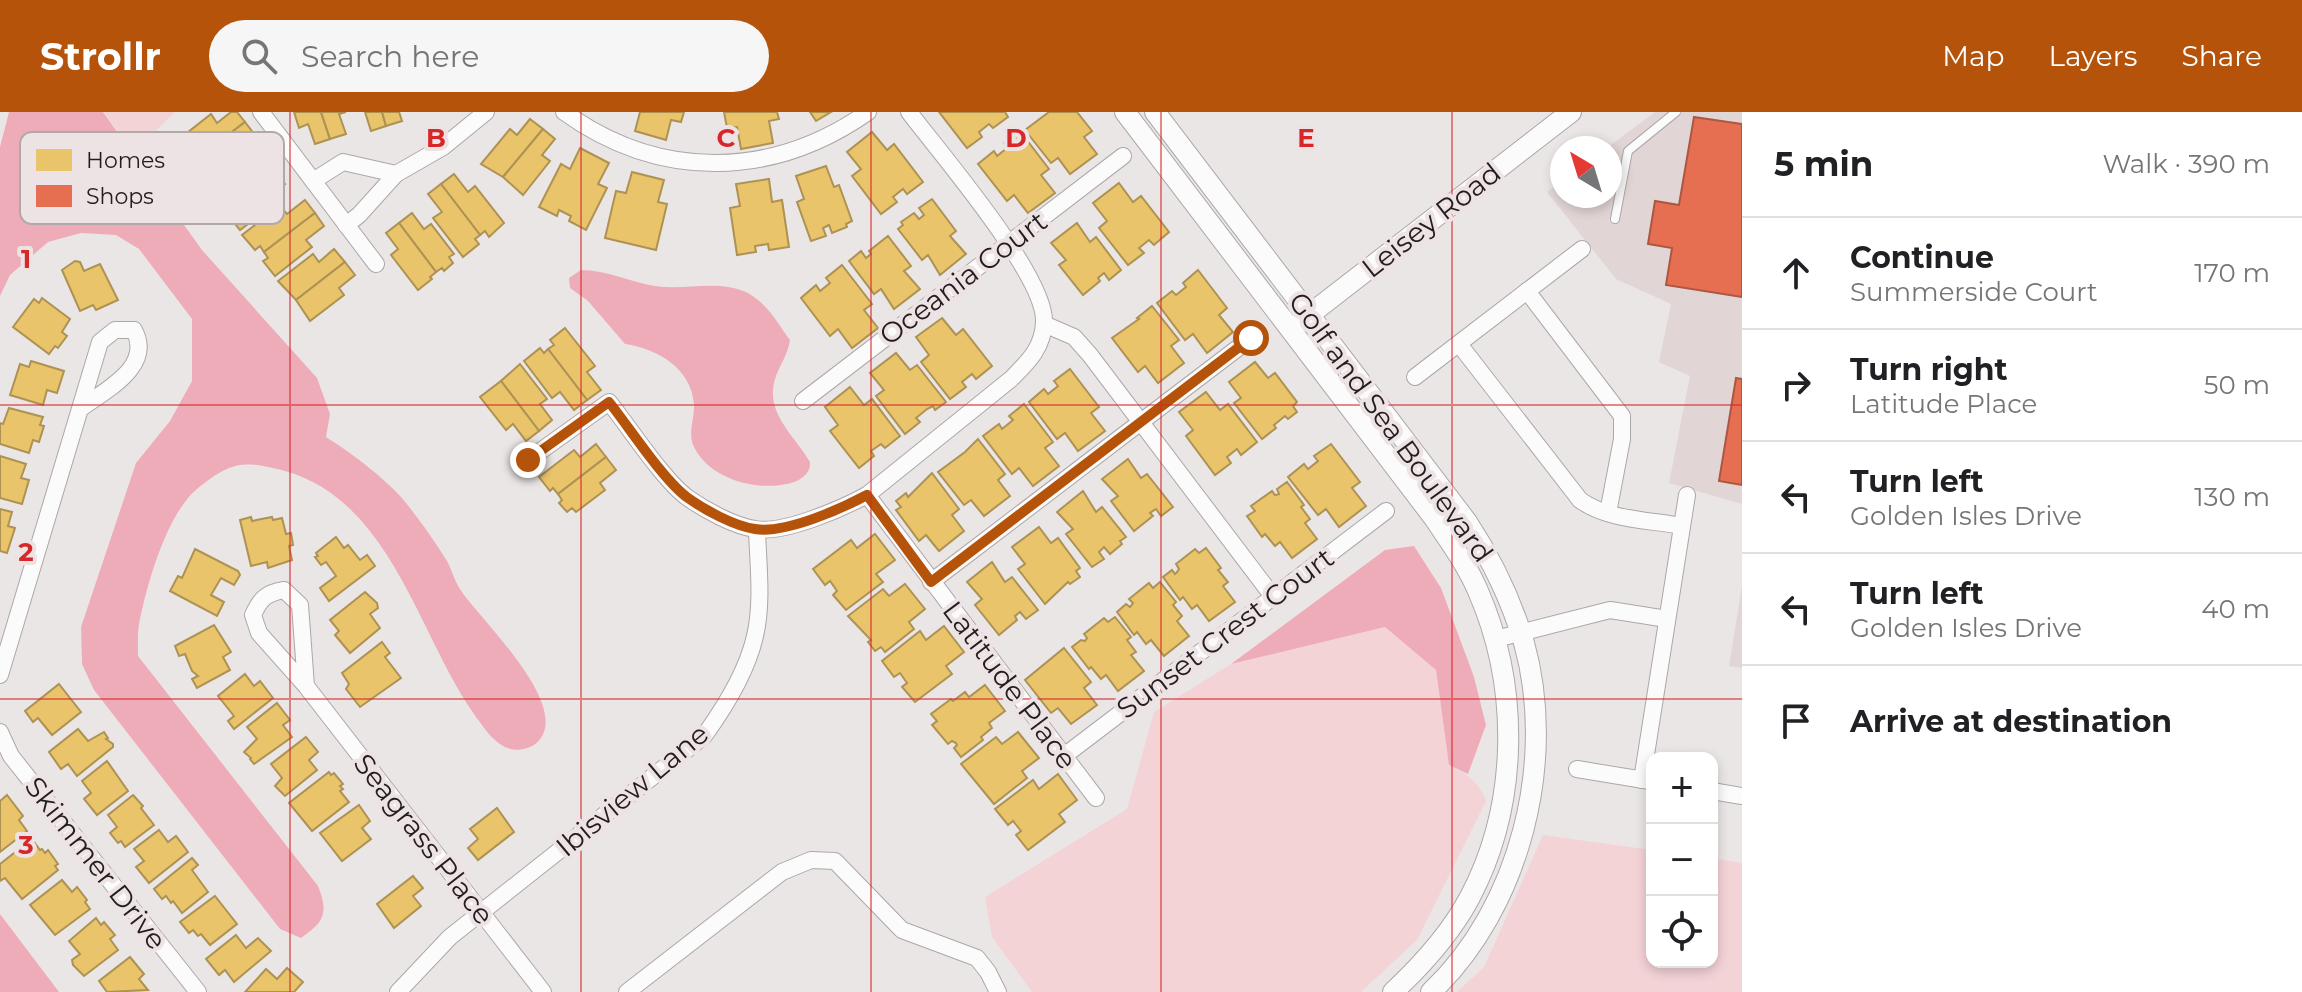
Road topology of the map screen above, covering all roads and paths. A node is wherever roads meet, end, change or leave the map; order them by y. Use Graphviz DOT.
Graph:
graph roads {
  1 [pos="261,112"];
  2 [pos="486,112"];
  3 [pos="564,112"];
  4 [pos="868,112"];
  5 [pos="909,112"];
  6 [pos="1125,112"];
  7 [pos="1155,112"];
  8 [pos="1571,112"];
  9 [pos="1676,112"];
  10 [pos="276,132"];
  11 [pos="284,143"];
  12 [pos="1123,156"];
  13 [pos="396,174"];
  14 [pos="313,181"];
  15 [pos="1615,219"];
  16 [pos="346,225"];
  17 [pos="1008,244"];
  18 [pos="1582,249"];
  19 [pos="376,264"];
  20 [pos="1527,291"];
  21 [pos="1309,314"];
  22 [pos="1044,324"];
  23 [pos="1291,329"];
  24 [pos="1251,338"];
  25 [pos="1459,344"];
  26 [pos="1415,377"];
  27 [pos="803,401"];
  28 [pos="80,409"];
  29 [pos="1141,422"];
  30 [pos="528,460"];
  31 [pos="867,495"];
  32 [pos="1687,495"];
  33 [pos="1386,511"];
  34 [pos="1608,513"];
  35 [pos="1682,526"];
  36 [pos="757,530"];
  37 [pos="931,582"];
  38 [pos="1274,598"];
  39 [pos="1667,619"];
  40 [pos="1520,632"];
  41 [pos="1496,639"];
  42 [pos="0,675"];
  43 [pos="306,686"];
  44 [pos="0,732"];
  45 [pos="1651,752"];
  46 [pos="1064,756"];
  47 [pos="1577,769"];
  48 [pos="1646,781"];
  49 [pos="1718,792"];
  50 [pos="1742,796"];
  51 [pos="1096,798"];
  52 [pos="481,913"];
  53 [pos="198,992"];
  54 [pos="398,992"];
  55 [pos="543,992"];
  56 [pos="627,992"];
  57 [pos="998,992"];
  58 [pos="1393,992"];
  59 [pos="1431,992"];
  1 -- 10 [label="street"];
  2 -- 13 [label="street"];
  3 -- 4 [label="street"];
  5 -- 17 [label="street"];
  6 -- 23 [label="street, Golf and Sea Boulevard"];
  7 -- 21 [label="street, Golf and Sea Boulevard"];
  8 -- 21 [label="street, Leisey Road"];
  9 -- 15 [label="lane"];
  11 -- 14 [label="street"];
  12 -- 17 [label="street, Oceania Court"];
  13 -- 14 [label="street"];
  13 -- 16 [label="street"];
  14 -- 16 [label="street"];
  16 -- 19 [label="street"];
  17 -- 22 [label="street"];
  17 -- 27 [label="street, Oceania Court"];
  18 -- 20 [label="street"];
  20 -- 25 [label="street"];
  20 -- 34 [label="street"];
  21 -- 23 [label="street, Leisey Road"];
  21 -- 40 [label="street, Golf and Sea Boulevard"];
  22 -- 29 [label="street"];
  22 -- 31 [label="street"];
  23 -- 41 [label="street, Golf and Sea Boulevard"];
  24 -- 29 [label="street"];
  25 -- 26 [label="street"];
  25 -- 34 [label="street"];
  28 -- 28 [label="street"];
  28 -- 42 [label="street"];
  29 -- 37 [label="street"];
  29 -- 38 [label="street"];
  30 -- 36 [label="street"];
  31 -- 36 [label="street"];
  31 -- 37 [label="street, Latitude Place"];
  32 -- 35 [label="street"];
  33 -- 38 [label="street, Sunset Crest Court"];
  34 -- 35 [label="street"];
  35 -- 39 [label="street"];
  36 -- 52 [label="street, Ibisview Lane"];
  37 -- 46 [label="street, Latitude Place"];
  38 -- 46 [label="street, Sunset Crest Court"];
  39 -- 40 [label="street"];
  39 -- 45 [label="street"];
  40 -- 41 [label="street"];
  40 -- 59 [label="street, Golf and Sea Boulevard"];
  41 -- 58 [label="street, Golf and Sea Boulevard"];
  43 -- 43 [label="street, Seagrass Place"];
  43 -- 52 [label="street, Seagrass Place"];
  44 -- 53 [label="street, Skimmer Drive"];
  46 -- 51 [label="street, Latitude Place"];
  47 -- 48 [label="street"];
  49 -- 50 [label="street"];
  52 -- 54 [label="street, Ibisview Lane"];
  52 -- 55 [label="street, Seagrass Place"];
  56 -- 57 [label="street"];
}
